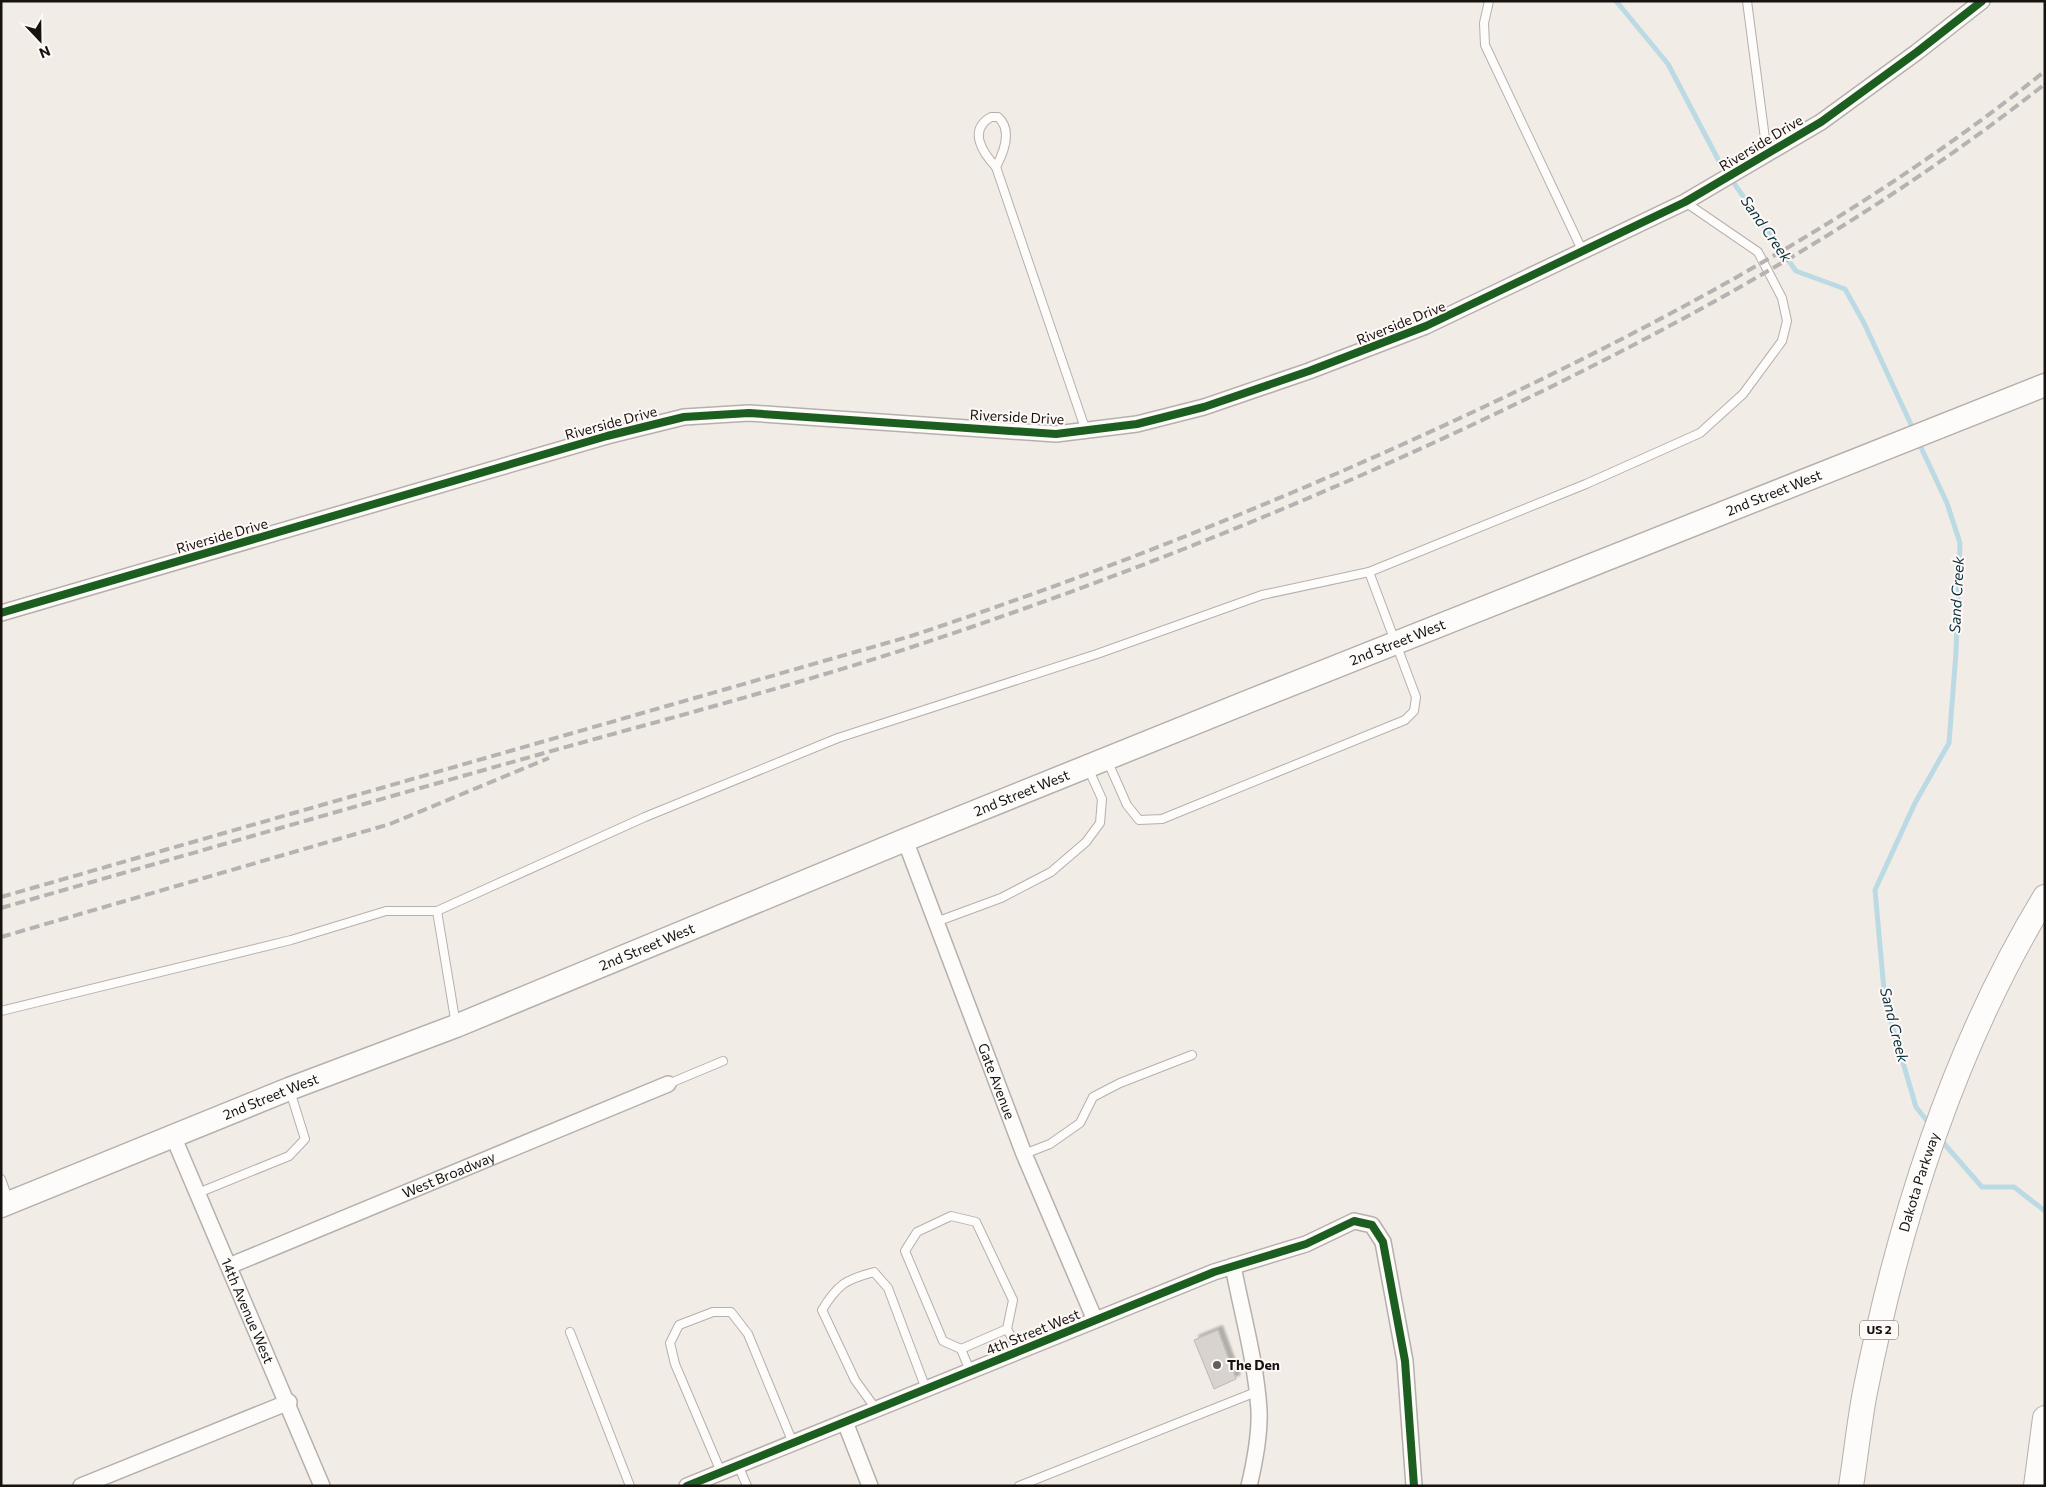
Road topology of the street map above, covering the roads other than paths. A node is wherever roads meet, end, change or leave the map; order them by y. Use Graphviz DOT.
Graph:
graph roads {
  1 [pos="1488,1"];
  2 [pos="1748,1"];
  3 [pos="1982,1"];
  4 [pos="1767,154"];
  5 [pos="996,167"];
  6 [pos="1685,202"];
  7 [pos="1583,252"];
  8 [pos="2045,385"];
  9 [pos="1086,431"];
  10 [pos="1369,572"];
  11 [pos="1,613"];
  12 [pos="1397,642"];
  13 [pos="1097,762"];
  14 [pos="905,840"];
  15 [pos="2045,897"];
  16 [pos="437,911"];
  17 [pos="936,922"];
  18 [pos="1,1011"];
  19 [pos="456,1026"];
  20 [pos="1192,1055"];
  21 [pos="723,1061"];
  22 [pos="668,1084"];
  23 [pos="289,1089"];
  24 [pos="173,1136"];
  25 [pos="1024,1154"];
  26 [pos="1,1179"];
  27 [pos="198,1193"];
  28 [pos="5,1204"];
  29 [pos="229,1266"];
  30 [pos="1233,1266"];
  31 [pos="1095,1320"];
  32 [pos="1007,1329"];
  33 [pos="570,1332"];
  34 [pos="961,1349"];
  35 [pos="1020,1351"];
  36 [pos="970,1371"];
  37 [pos="926,1388"];
  38 [pos="1256,1392"];
  39 [pos="288,1402"];
  40 [pos="876,1409"];
  41 [pos="2045,1418"];
  42 [pos="845,1422"];
  43 [pos="793,1443"];
  44 [pos="738,1465"];
  45 [pos="721,1472"];
  46 [pos="81,1486"];
  47 [pos="322,1486"];
  48 [pos="630,1486"];
  49 [pos="687,1486"];
  50 [pos="747,1486"];
  51 [pos="870,1486"];
  52 [pos="1019,1486"];
  53 [pos="1249,1486"];
  54 [pos="1414,1486"];
  55 [pos="1851,1486"];
  56 [pos="2036,1486"];
  1 -- 7 [label="lane"];
  2 -- 4 [label="lane"];
  3 -- 4 [label="street, Riverside Drive"];
  4 -- 6 [label="street, Riverside Drive"];
  5 -- 5 [label="lane"];
  5 -- 9 [label="lane"];
  6 -- 7 [label="street, Riverside Drive"];
  6 -- 10 [label="lane"];
  7 -- 9 [label="street, Riverside Drive"];
  8 -- 12 [label="main road, 2nd Street West"];
  9 -- 11 [label="street, Riverside Drive"];
  10 -- 12 [label="lane"];
  10 -- 16 [label="lane"];
  12 -- 13 [label="main road, 2nd Street West"];
  12 -- 13 [label="lane"];
  13 -- 14 [label="main road, 2nd Street West"];
  13 -- 17 [label="lane"];
  14 -- 17 [label="street, Gate Avenue"];
  14 -- 19 [label="main road, 2nd Street West"];
  15 -- 55 [label="highway, Dakota Parkway / US 2"];
  16 -- 18 [label="lane"];
  16 -- 19 [label="lane"];
  17 -- 25 [label="street, Gate Avenue"];
  19 -- 23 [label="main road, 2nd Street West"];
  20 -- 25 [label="lane"];
  21 -- 22 [label="lane"];
  22 -- 29 [label="street, West Broadway"];
  23 -- 24 [label="main road, 2nd Street West"];
  23 -- 27 [label="lane"];
  24 -- 27 [label="street, 14th Avenue West"];
  24 -- 28 [label="main road, 2nd Street West"];
  25 -- 31 [label="street, Gate Avenue"];
  26 -- 28 [label="lane"];
  27 -- 29 [label="street, 14th Avenue West"];
  29 -- 39 [label="street, 14th Avenue West"];
  30 -- 31 [label="street, 4th Street West"];
  30 -- 38 [label="street"];
  30 -- 54 [label="street, 4th Street West"];
  31 -- 35 [label="street, 4th Street West"];
  32 -- 34 [label="lane"];
  32 -- 34 [label="lane"];
  32 -- 35 [label="lane"];
  33 -- 48 [label="lane"];
  34 -- 36 [label="lane"];
  35 -- 36 [label="street, 4th Street West"];
  36 -- 37 [label="street, 4th Street West"];
  37 -- 40 [label="street, 4th Street West"];
  37 -- 40 [label="lane"];
  38 -- 52 [label="lane"];
  38 -- 53 [label="street"];
  39 -- 46 [label="street"];
  39 -- 47 [label="street, 14th Avenue West"];
  40 -- 42 [label="street, 4th Street West"];
  41 -- 56 [label="highway"];
  42 -- 43 [label="street, 4th Street West"];
  42 -- 51 [label="street"];
  43 -- 44 [label="street, 4th Street West"];
  43 -- 45 [label="lane"];
  44 -- 45 [label="street, 4th Street West"];
  44 -- 50 [label="lane"];
  45 -- 49 [label="street, 4th Street West"];
}
